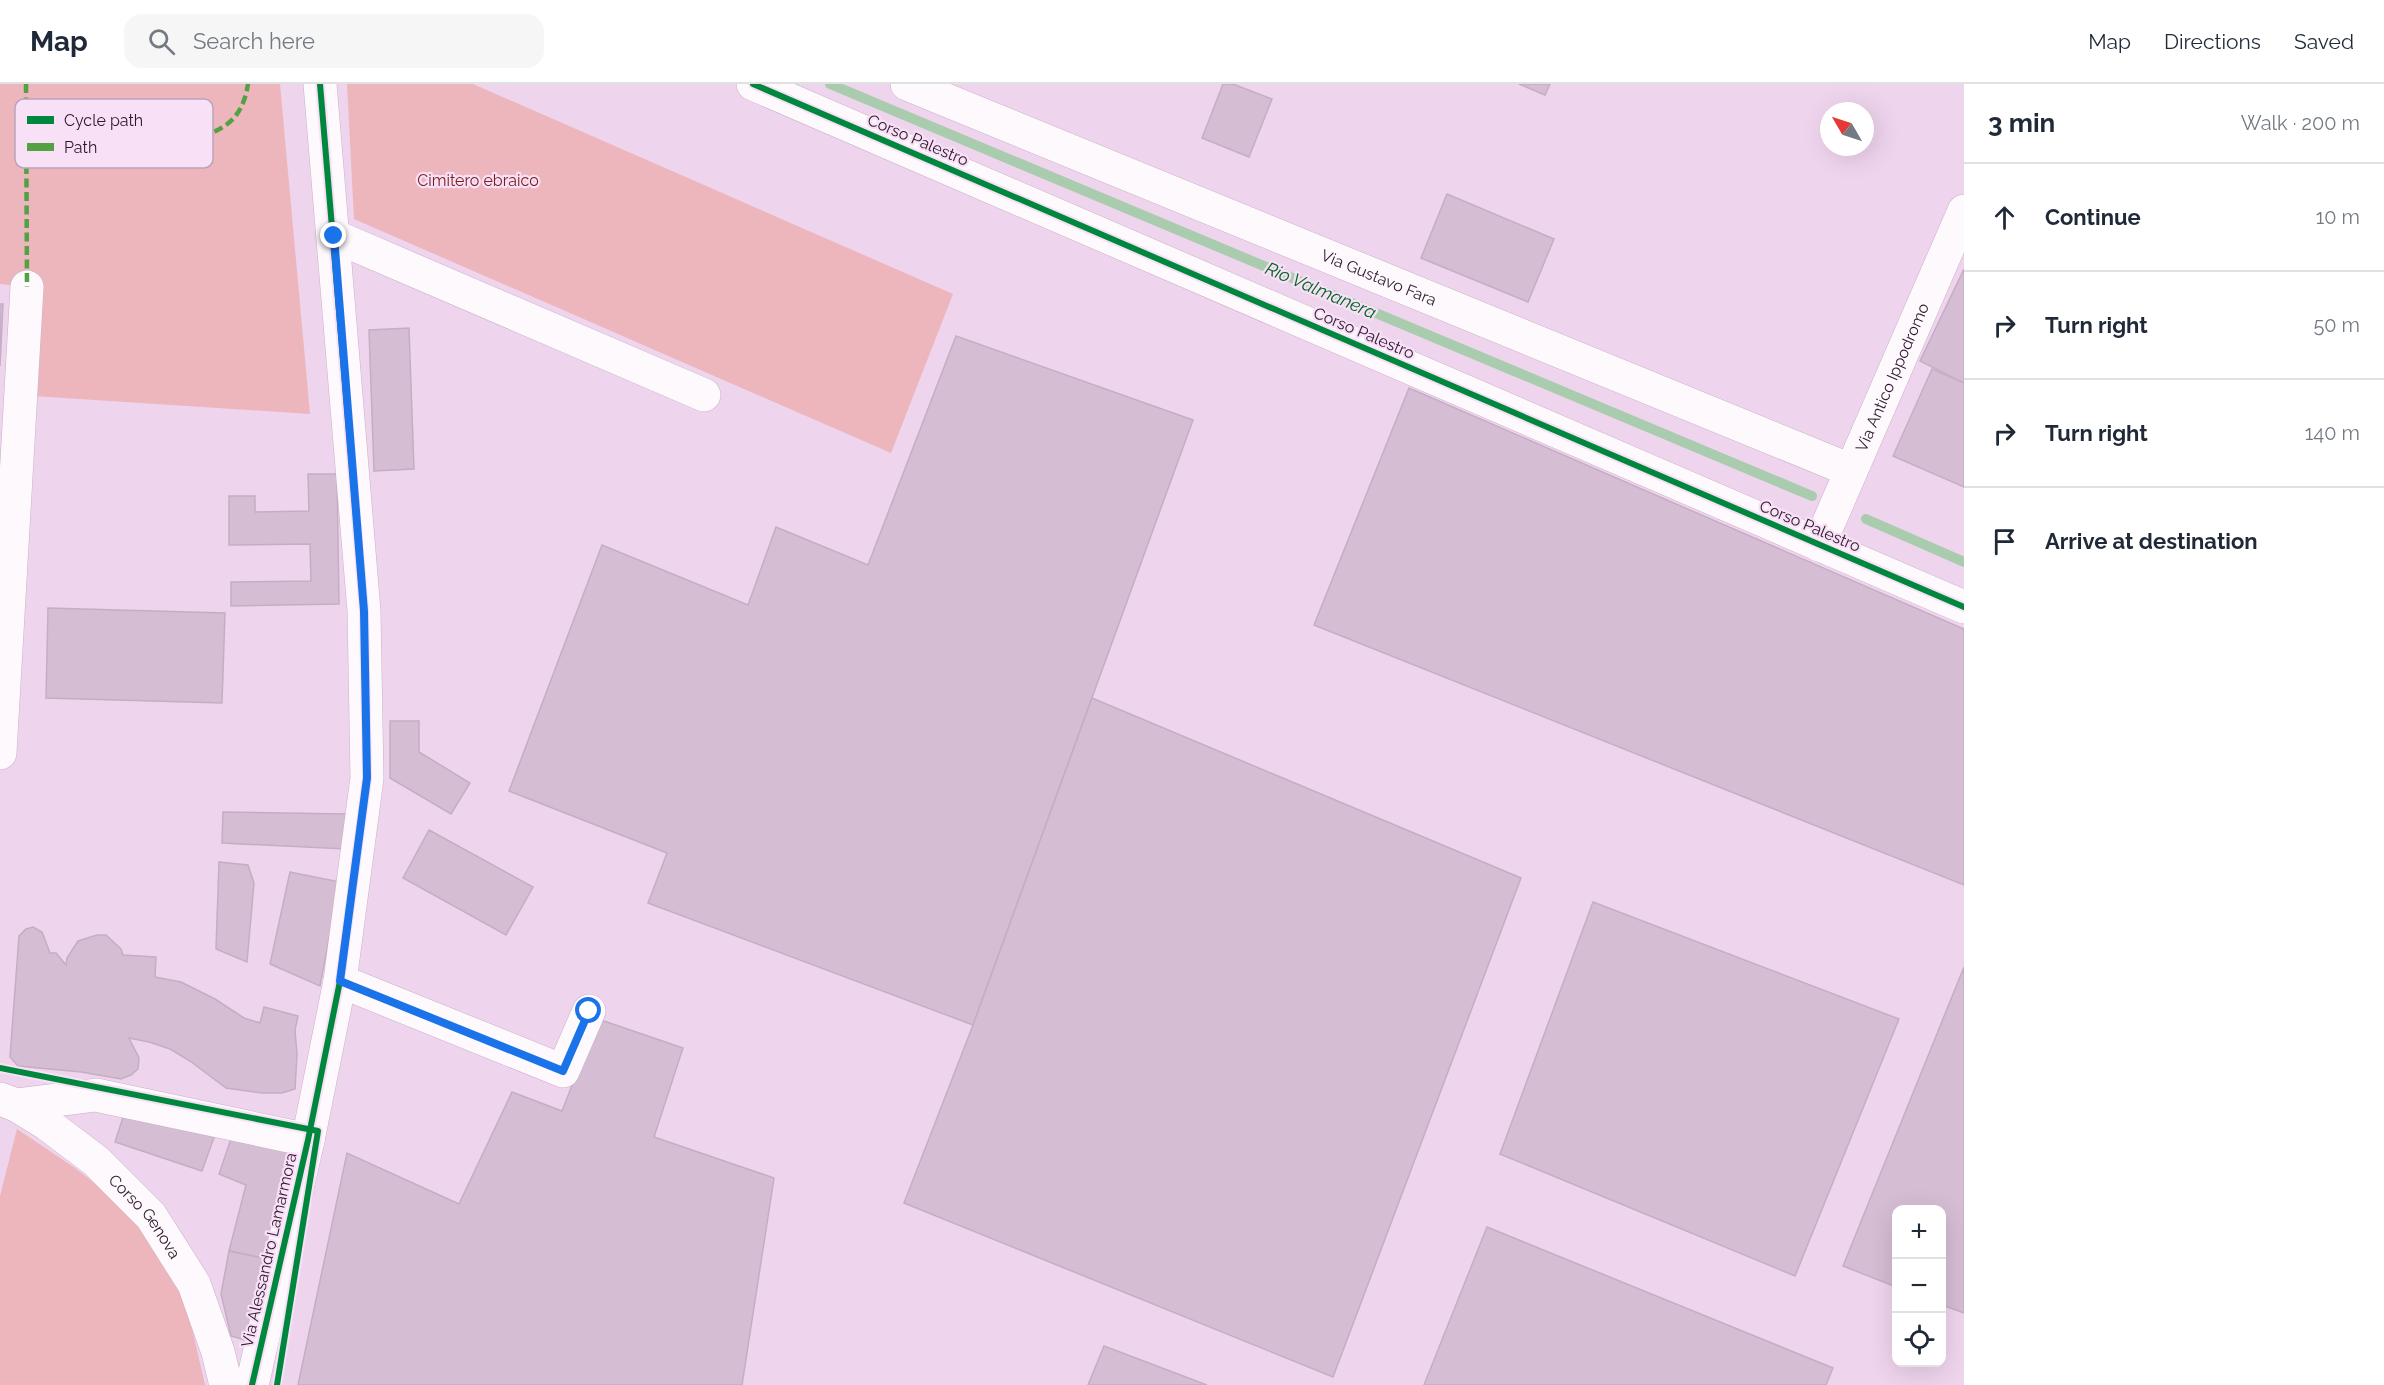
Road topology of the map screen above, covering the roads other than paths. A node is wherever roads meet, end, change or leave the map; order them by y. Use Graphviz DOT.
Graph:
graph roads {
  1 [pos="320,84"];
  2 [pos="753,84"];
  3 [pos="907,84"];
  4 [pos="1964,210"];
  5 [pos="334,236"];
  6 [pos="27,287"];
  7 [pos="704,395"];
  8 [pos="1850,470"];
  9 [pos="1819,545"];
  10 [pos="1964,607"];
  11 [pos="0,753"];
  12 [pos="340,981"];
  13 [pos="589,1011"];
  14 [pos="8,1102"];
  15 [pos="308,1140"];
  16 [pos="226,1385"];
  17 [pos="252,1385"];
  1 -- 5 [label="street, Via Alessandro Lamarmora"];
  2 -- 9 [label="street, Corso Palestro"];
  3 -- 8 [label="street, Via Gustavo Fara"];
  4 -- 8 [label="street, Via Antico Ippodromo"];
  5 -- 7 [label="street"];
  5 -- 12 [label="street, Via Alessandro Lamarmora"];
  6 -- 11 [label="street"];
  8 -- 9 [label="street, Via Antico Ippodromo"];
  9 -- 10 [label="street, Corso Palestro"];
  12 -- 13 [label="street"];
  12 -- 15 [label="street, Via Alessandro Lamarmora"];
  14 -- 15 [label="street"];
  14 -- 16 [label="street, Corso Genova"];
  15 -- 17 [label="street, Via Alessandro Lamarmora"];
}
